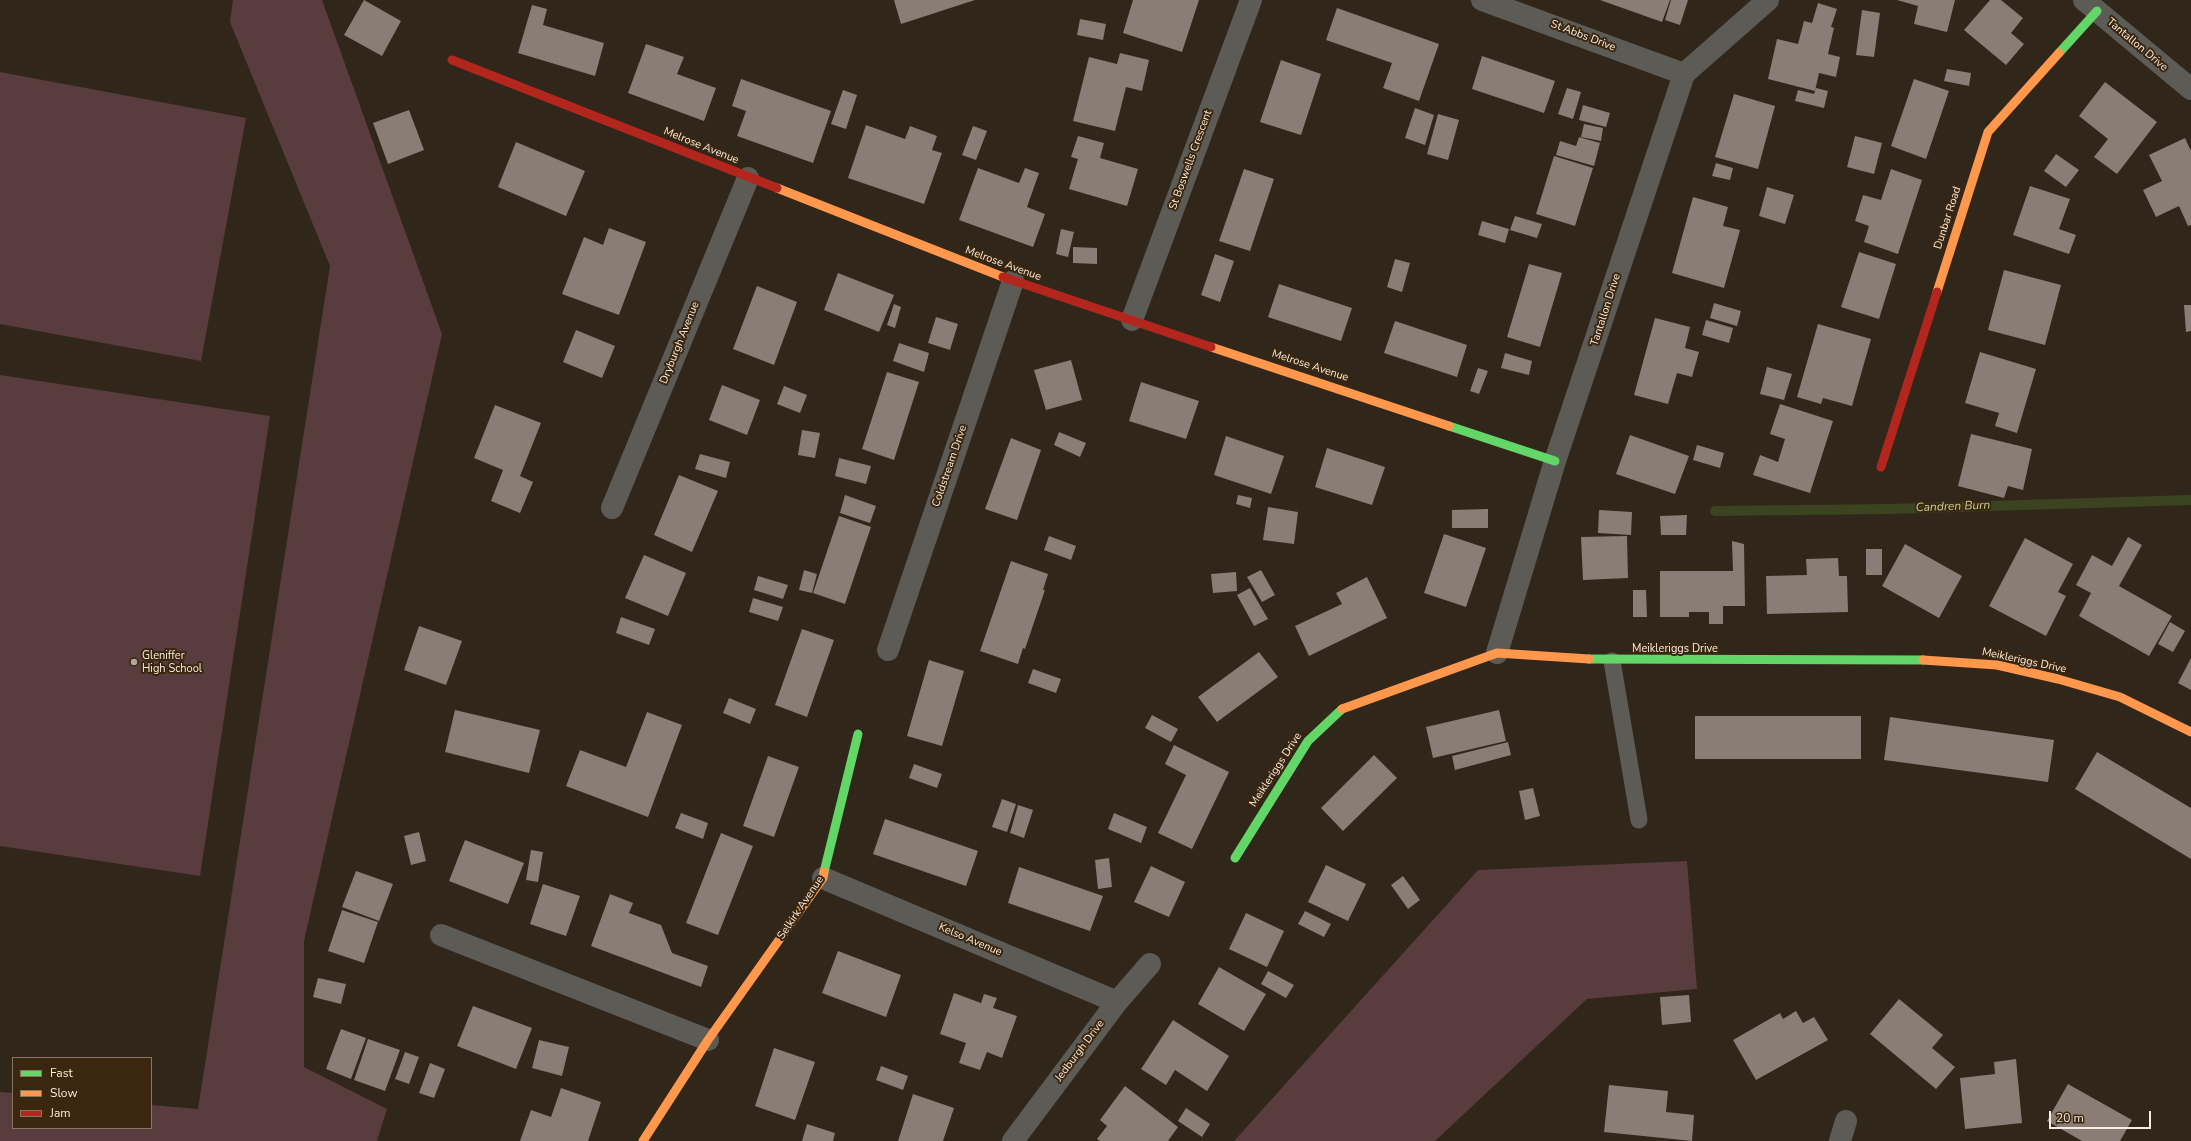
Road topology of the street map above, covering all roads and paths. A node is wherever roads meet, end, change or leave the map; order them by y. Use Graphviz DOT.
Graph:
graph roads {
  1 [pos="1251,0"];
  2 [pos="1482,0"];
  3 [pos="1768,0"];
  4 [pos="2090,5"];
  5 [pos="1527,7"];
  6 [pos="452,60"];
  7 [pos="1684,74"];
  8 [pos="2191,89"];
  9 [pos="748,178"];
  10 [pos="1013,281"];
  11 [pos="1132,320"];
  12 [pos="1555,461"];
  13 [pos="1881,467"];
  14 [pos="612,508"];
  15 [pos="888,650"];
  16 [pos="1497,653"];
  17 [pos="1612,661"];
  18 [pos="2191,732"];
  19 [pos="858,734"];
  20 [pos="1640,820"];
  21 [pos="1235,858"];
  22 [pos="823,878"];
  23 [pos="441,935"];
  24 [pos="1150,964"];
  25 [pos="1117,1002"];
  26 [pos="708,1040"];
  27 [pos="643,1141"];
  28 [pos="1013,1141"];
  1 -- 11 [label="street, St Boswells Crescent"];
  2 -- 5 [label="street, St Abbs Drive"];
  3 -- 7 [label="street"];
  4 -- 8 [label="street, Tantallon Drive"];
  4 -- 13 [label="street, Dunbar Road"];
  5 -- 7 [label="street, St Abbs Drive"];
  6 -- 9 [label="street, Melrose Avenue"];
  7 -- 12 [label="street, Tantallon Drive"];
  9 -- 10 [label="street, Melrose Avenue"];
  9 -- 14 [label="street, Dryburgh Avenue"];
  10 -- 11 [label="street, Melrose Avenue"];
  10 -- 15 [label="street, Coldstream Drive"];
  11 -- 12 [label="street, Melrose Avenue"];
  12 -- 16 [label="street, Tantallon Drive"];
  16 -- 17 [label="street, Meikleriggs Drive"];
  16 -- 21 [label="street, Meikleriggs Drive"];
  17 -- 18 [label="street, Meikleriggs Drive"];
  17 -- 20 [label="lane"];
  19 -- 22 [label="street, Selkirk Avenue"];
  22 -- 25 [label="street, Kelso Avenue"];
  22 -- 26 [label="street, Selkirk Avenue"];
  23 -- 26 [label="street"];
  24 -- 25 [label="street, Jedburgh Drive"];
  25 -- 28 [label="street, Jedburgh Drive"];
  26 -- 27 [label="street, Selkirk Avenue"];
}
